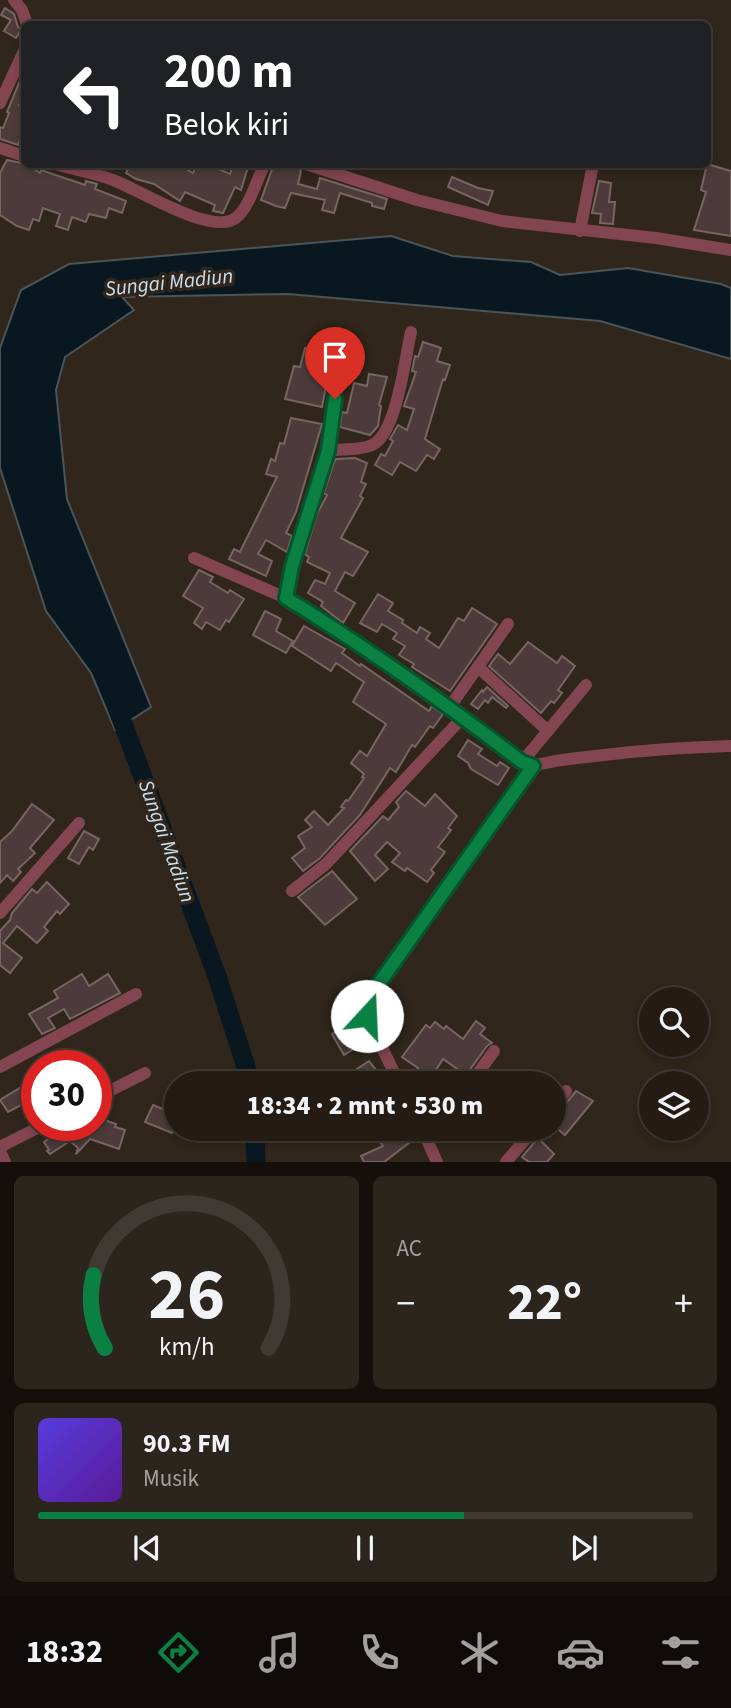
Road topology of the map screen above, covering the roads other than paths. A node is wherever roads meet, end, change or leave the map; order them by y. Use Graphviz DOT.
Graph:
graph roads {
  1 [pos="14,0"];
  2 [pos="26,21"];
  3 [pos="21,58"];
  4 [pos="0,103"];
  5 [pos="0,149"];
  6 [pos="21,155"];
  7 [pos="71,168"];
  8 [pos="263,168"];
  9 [pos="318,168"];
  10 [pos="592,168"];
  11 [pos="580,231"];
  12 [pos="731,250"];
  13 [pos="411,332"];
  14 [pos="339,373"];
  15 [pos="328,451"];
  16 [pos="194,558"];
  17 [pos="286,598"];
  18 [pos="508,624"];
  19 [pos="478,667"];
  20 [pos="586,685"];
  21 [pos="449,708"];
  22 [pos="463,717"];
  23 [pos="548,731"];
  24 [pos="731,746"];
  25 [pos="528,764"];
  26 [pos="79,823"];
  27 [pos="292,891"];
  28 [pos="0,913"];
  29 [pos="136,994"];
  30 [pos="494,1051"];
  31 [pos="0,1067"];
  32 [pos="394,1071"];
  33 [pos="480,1071"];
  34 [pos="145,1073"];
  35 [pos="112,1090"];
  36 [pos="21,1137"];
  37 [pos="524,1141"];
  38 [pos="428,1142"];
  39 [pos="0,1149"];
  40 [pos="5,1162"];
  41 [pos="437,1162"];
  42 [pos="506,1162"];
  1 -- 2 [label="street"];
  3 -- 4 [label="street"];
  5 -- 6 [label="street"];
  7 -- 8 [label="street"];
  9 -- 11 [label="street"];
  10 -- 11 [label="street"];
  11 -- 12 [label="street"];
  13 -- 15 [label="street"];
  14 -- 15 [label="street"];
  15 -- 17 [label="street"];
  16 -- 17 [label="street"];
  17 -- 21 [label="street"];
  18 -- 19 [label="street"];
  19 -- 21 [label="street"];
  19 -- 23 [label="street"];
  20 -- 23 [label="street"];
  21 -- 22 [label="street"];
  22 -- 25 [label="street"];
  22 -- 27 [label="street"];
  23 -- 25 [label="street"];
  24 -- 25 [label="street"];
  25 -- 32 [label="street"];
  26 -- 28 [label="street"];
  29 -- 31 [label="street"];
  30 -- 33 [label="street"];
  34 -- 35 [label="street"];
  36 -- 39 [label="street"];
  37 -- 42 [label="street"];
  38 -- 41 [label="street"];
  39 -- 40 [label="street"];
}
